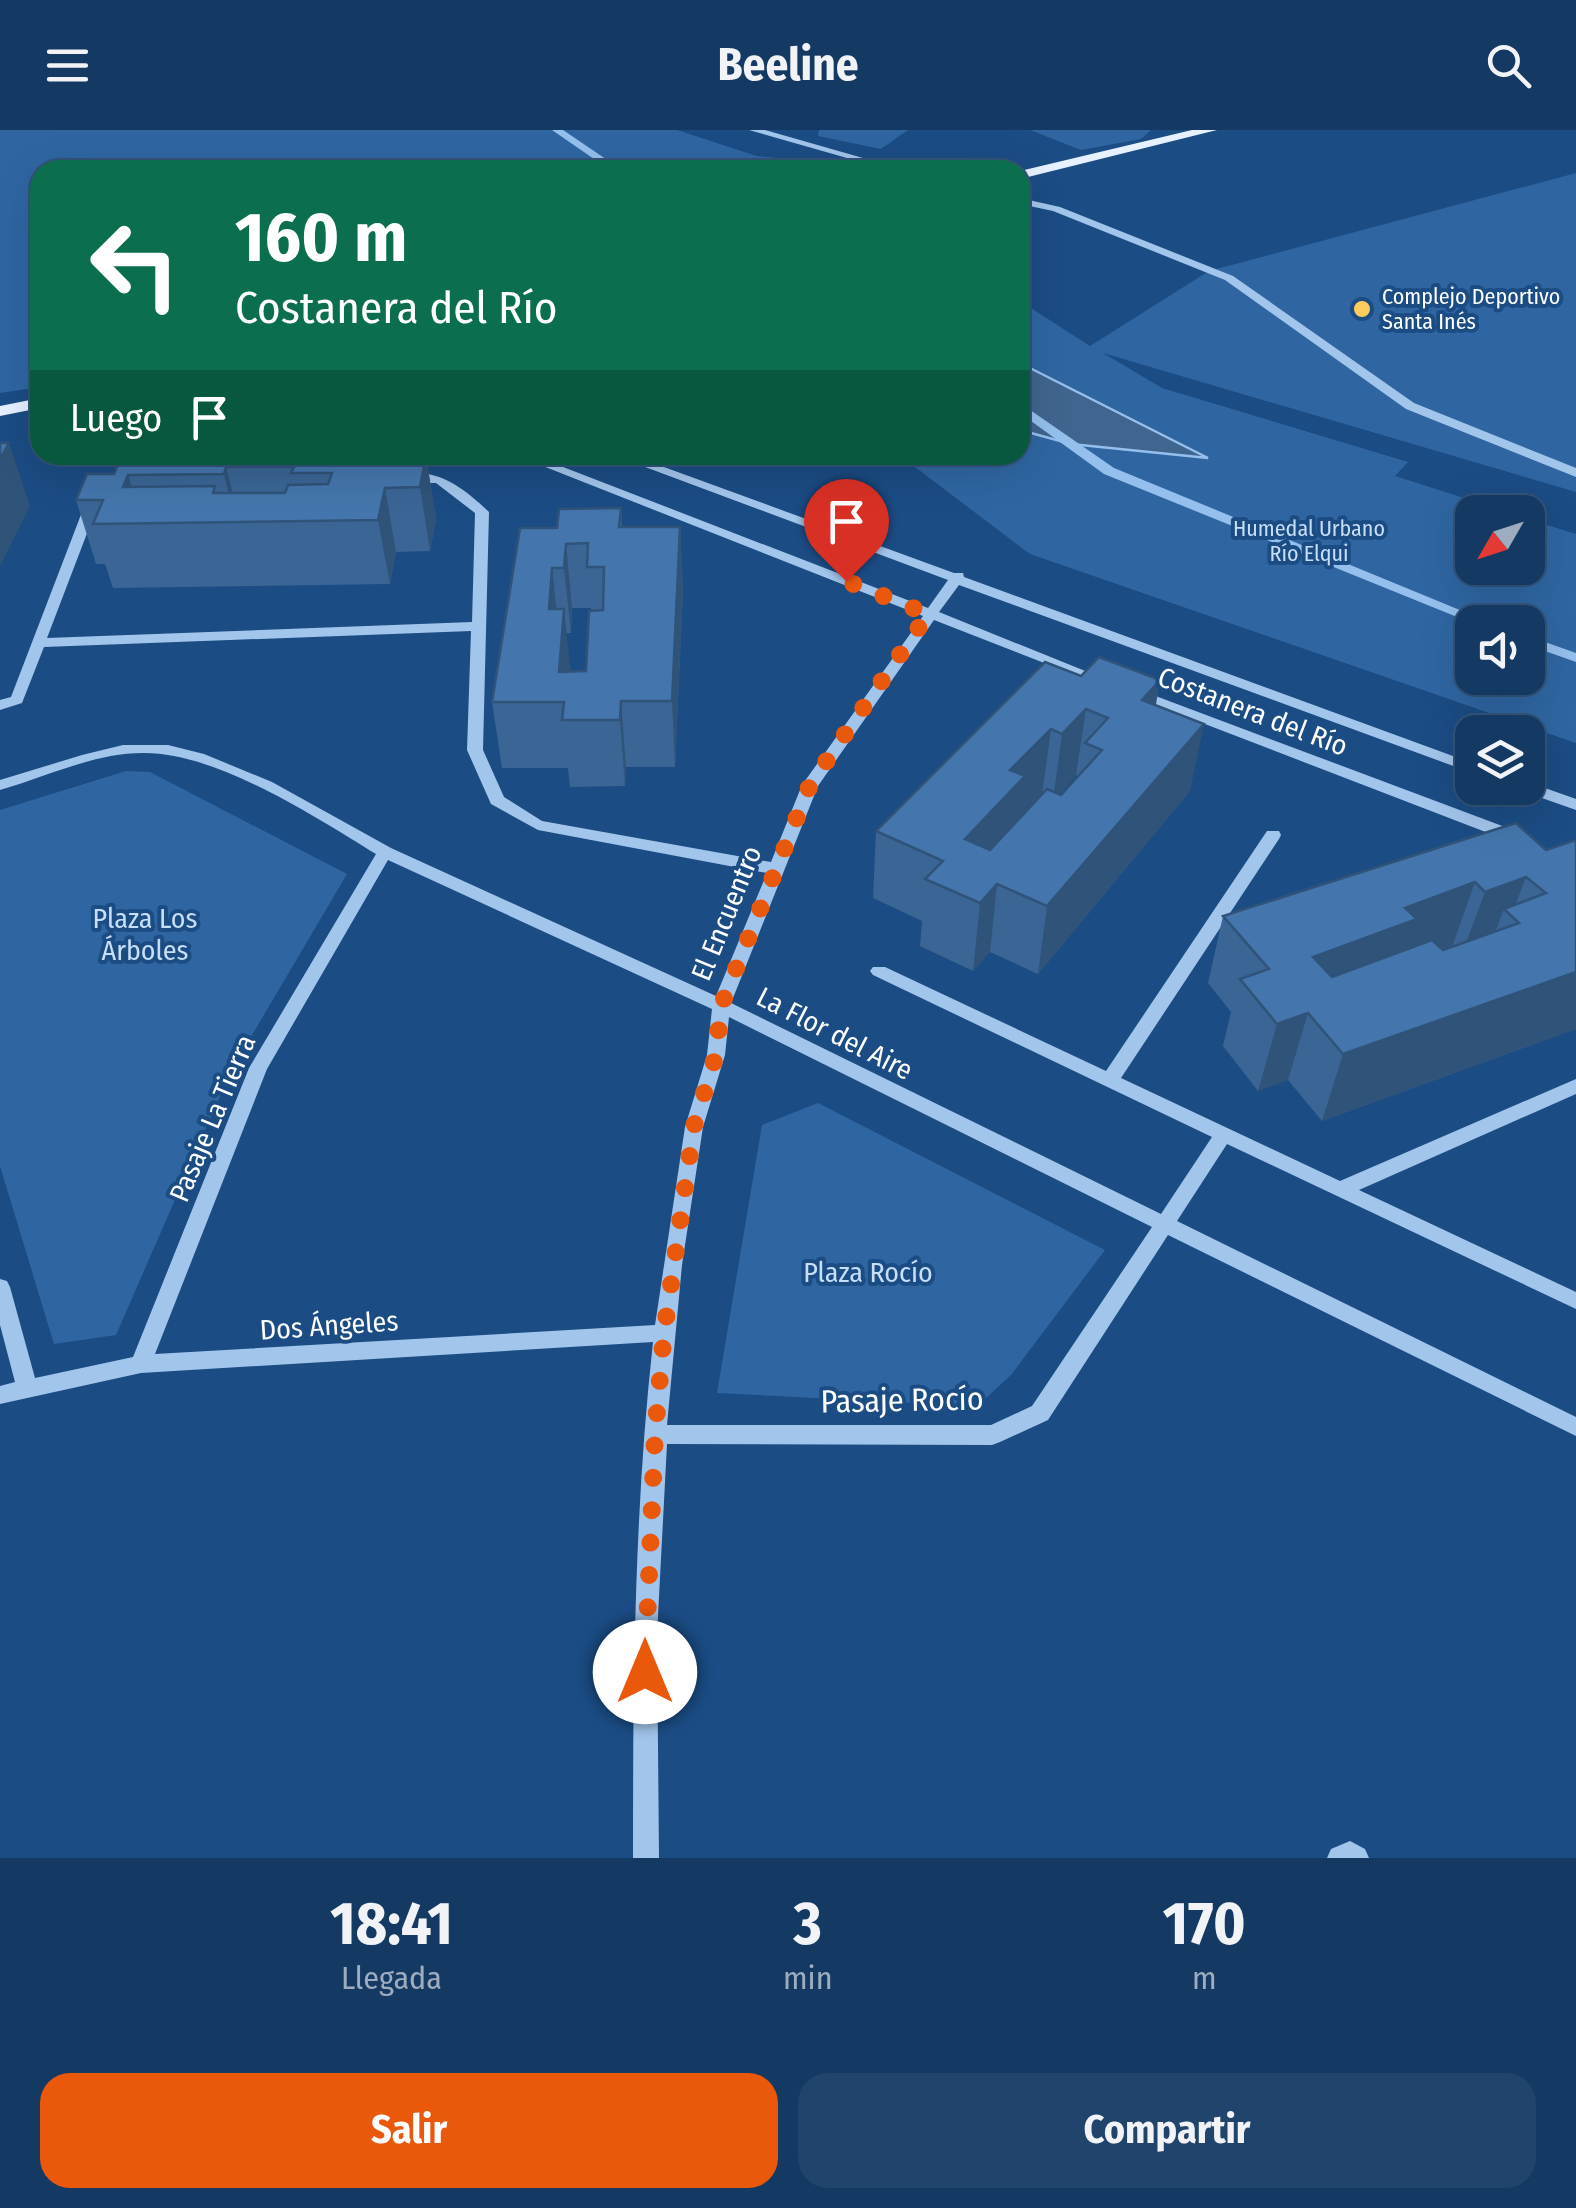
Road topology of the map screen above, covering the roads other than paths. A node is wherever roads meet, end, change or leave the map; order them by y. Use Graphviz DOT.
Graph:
graph roads {
  1 [pos="754,130"];
  2 [pos="1210,130"];
  3 [pos="864,160"];
  4 [pos="1030,173"];
  5 [pos="1030,204"];
  6 [pos="30,405"];
  7 [pos="0,411"];
  8 [pos="547,465"];
  9 [pos="642,465"];
  10 [pos="1576,473"];
  11 [pos="100,479"];
  12 [pos="399,479"];
  13 [pos="958,576"];
  14 [pos="928,614"];
  15 [pos="479,626"];
  16 [pos="38,643"];
  17 [pos="0,705"];
  18 [pos="1455,762"];
  19 [pos="0,785"];
  20 [pos="1545,793"];
  21 [pos="1576,805"];
  22 [pos="1272,835"];
  23 [pos="1524,841"];
  24 [pos="386,852"];
  25 [pos="777,870"];
  26 [pos="879,972"];
  27 [pos="721,1006"];
  28 [pos="1110,1080"];
  29 [pos="1576,1086"];
  30 [pos="1224,1134"];
  31 [pos="1341,1189"];
  32 [pos="1166,1227"];
  33 [pos="0,1287"];
  34 [pos="1576,1301"];
  35 [pos="664,1333"];
  36 [pos="141,1364"];
  37 [pos="27,1387"];
  38 [pos="0,1395"];
  39 [pos="1576,1427"];
  40 [pos="655,1434"];
  41 [pos="646,1858"];
  42 [pos="1340,1858"];
  43 [pos="1356,1858"];
  1 -- 3 [label="street"];
  2 -- 4 [label="main road"];
  5 -- 10 [label="street"];
  6 -- 7 [label="main road"];
  8 -- 14 [label="street, Costanera del Río"];
  9 -- 13 [label="street, Costanera del Río"];
  11 -- 16 [label="street"];
  12 -- 15 [label="street"];
  13 -- 14 [label="street, El Encuentro"];
  13 -- 18 [label="street, Costanera del Río"];
  14 -- 23 [label="street, Costanera del Río"];
  14 -- 25 [label="street, El Encuentro"];
  15 -- 16 [label="street"];
  15 -- 25 [label="street"];
  16 -- 17 [label="street"];
  19 -- 24 [label="street, La Flor del Aire"];
  20 -- 21 [label="street"];
  22 -- 28 [label="street"];
  24 -- 27 [label="street, La Flor del Aire"];
  24 -- 36 [label="street, Pasaje La Tierra"];
  25 -- 27 [label="street, El Encuentro"];
  26 -- 28 [label="street"];
  27 -- 32 [label="street, La Flor del Aire"];
  27 -- 35 [label="street, El Encuentro"];
  28 -- 30 [label="street"];
  29 -- 31 [label="street"];
  30 -- 31 [label="street"];
  30 -- 32 [label="street, Pasaje Rocío"];
  31 -- 34 [label="street"];
  32 -- 39 [label="street, La Flor del Aire"];
  32 -- 40 [label="street, Pasaje Rocío"];
  33 -- 37 [label="street"];
  35 -- 36 [label="street, Dos Ángeles"];
  35 -- 40 [label="street, El Encuentro"];
  36 -- 37 [label="street, Dos Ángeles"];
  37 -- 38 [label="street, Dos Ángeles"];
  40 -- 41 [label="street, El Encuentro"];
  42 -- 43 [label="street"];
}
